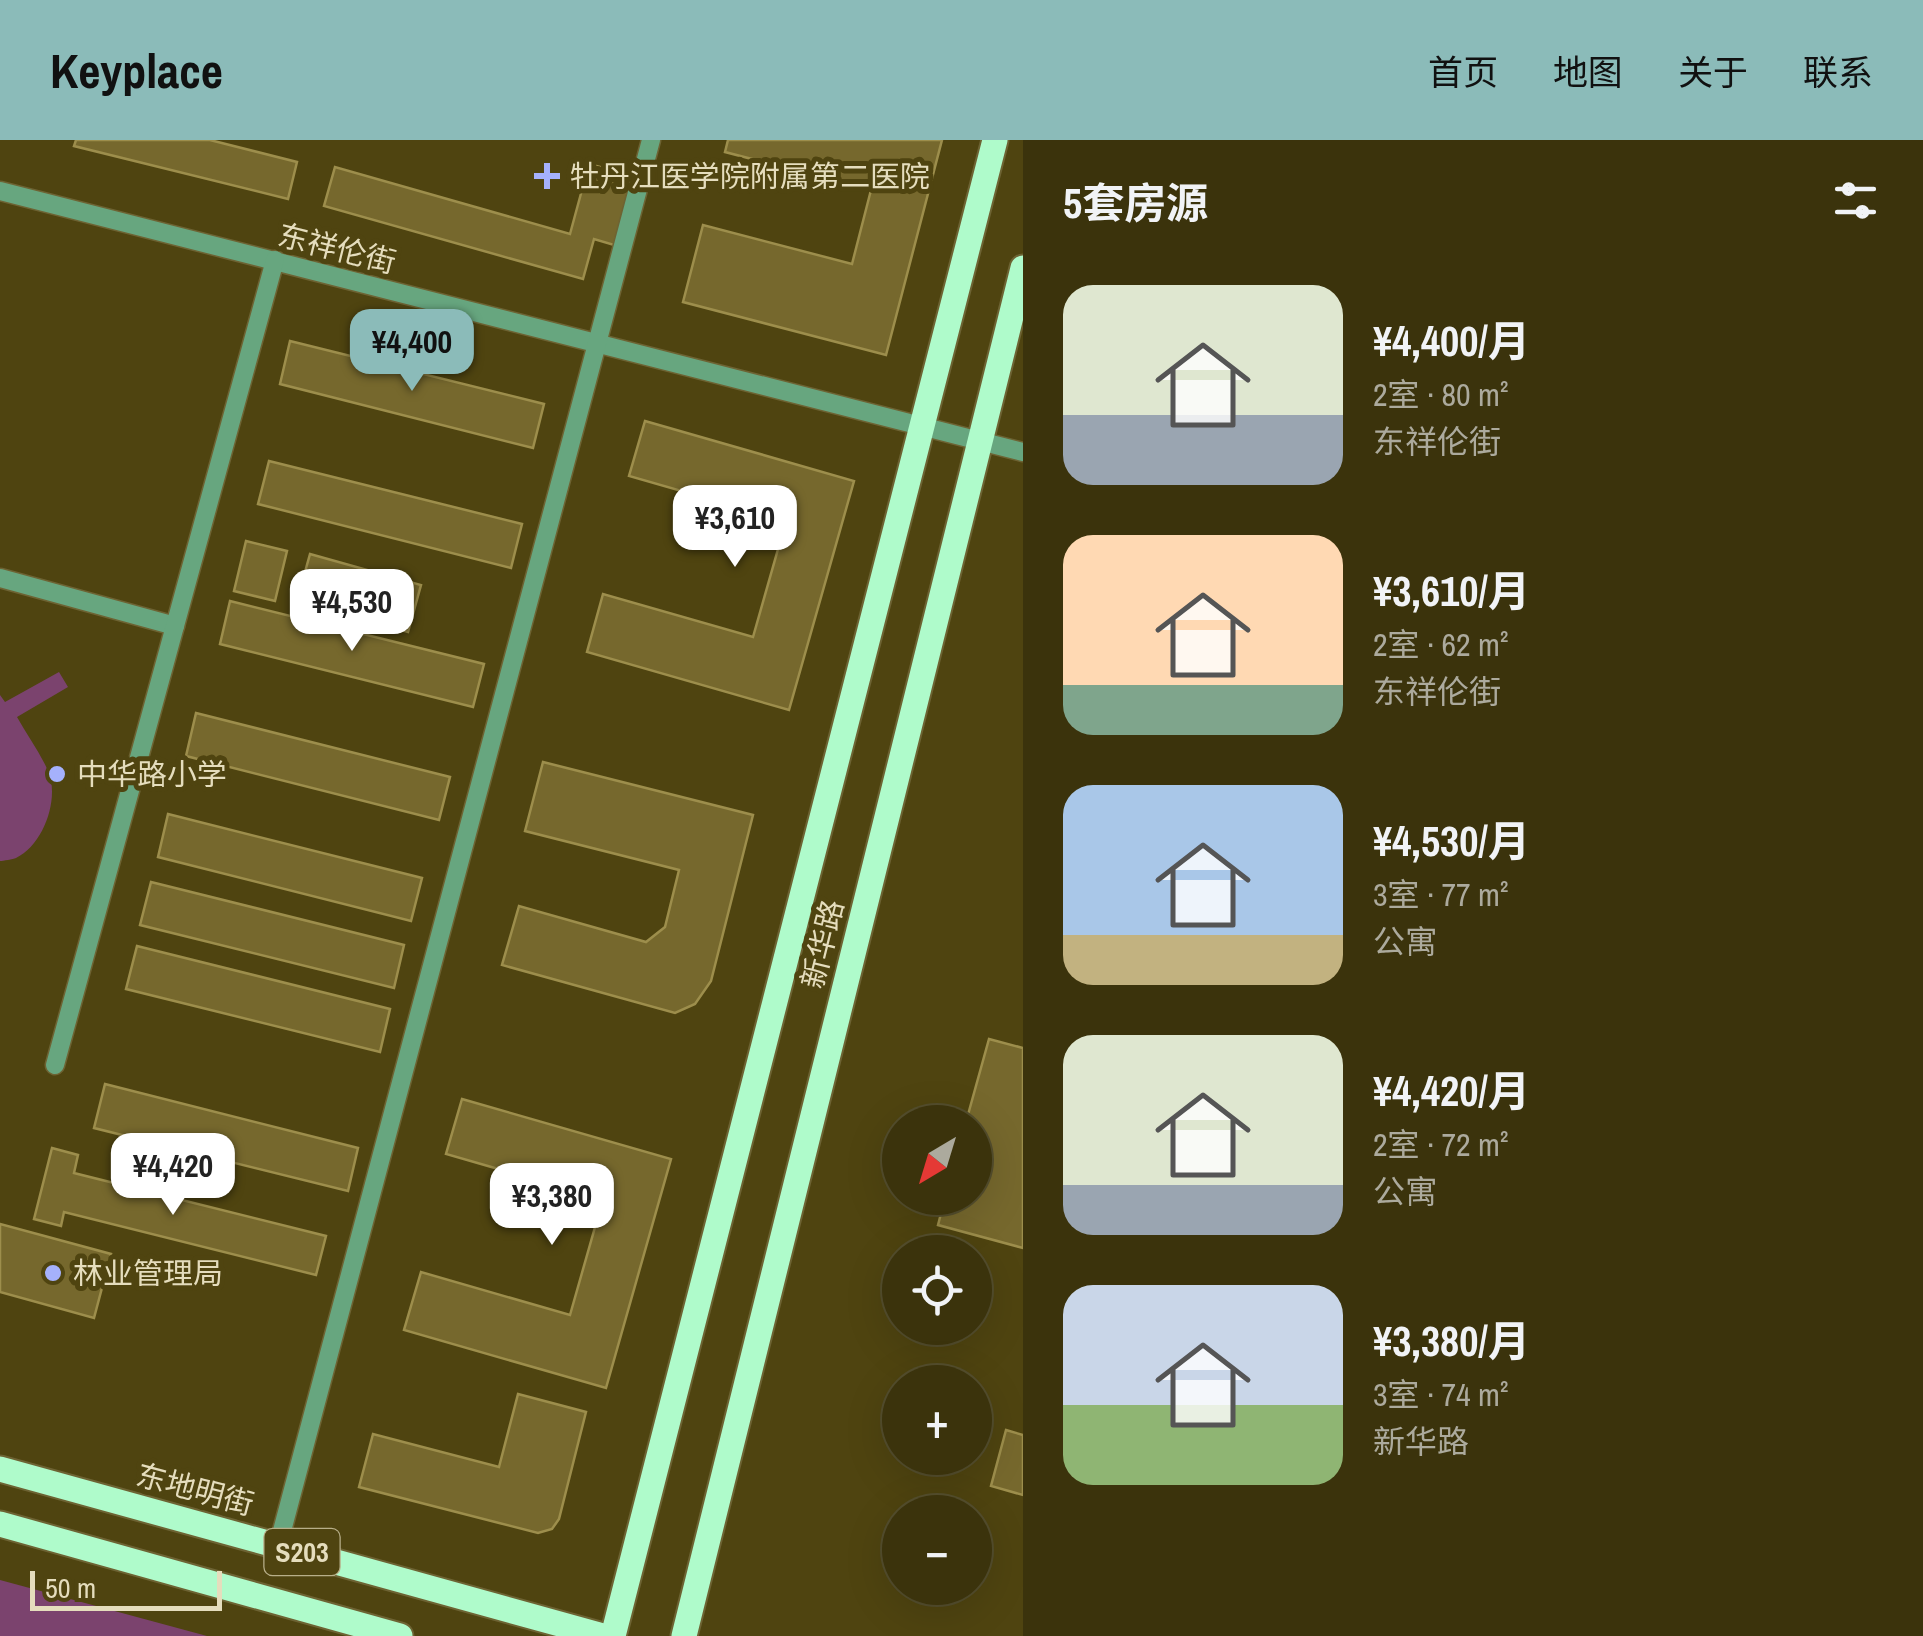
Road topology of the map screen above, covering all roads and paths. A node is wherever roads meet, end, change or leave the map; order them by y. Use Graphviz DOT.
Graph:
graph roads {
  1 [pos="651,140"];
  2 [pos="995,140"];
  3 [pos="0,191"];
  4 [pos="275,260"];
  5 [pos="1023,268"];
  6 [pos="596,342"];
  7 [pos="922,425"];
  8 [pos="980,440"];
  9 [pos="1023,452"];
  10 [pos="0,578"];
  11 [pos="175,626"];
  12 [pos="55,1065"];
  13 [pos="0,1469"];
  14 [pos="0,1524"];
  15 [pos="278,1546"];
  16 [pos="400,1636"];
  17 [pos="603,1636"];
  18 [pos="613,1636"];
  19 [pos="684,1636"];
  1 -- 6 [label="street"];
  2 -- 7 [label="main road"];
  3 -- 4 [label="street, 东祥伦街"];
  4 -- 6 [label="street, 东祥伦街"];
  4 -- 11 [label="street"];
  5 -- 8 [label="main road, 新华路"];
  6 -- 7 [label="street, 东祥伦街"];
  6 -- 15 [label="street"];
  7 -- 8 [label="street, 东祥伦街"];
  7 -- 18 [label="main road"];
  8 -- 9 [label="street, 东祥伦街"];
  8 -- 19 [label="main road, 新华路"];
  10 -- 11 [label="street"];
  11 -- 12 [label="street"];
  13 -- 15 [label="main road, 东地明街 / S203"];
  14 -- 16 [label="main road, S203"];
  15 -- 17 [label="main road, 东地明街 / S203"];
}
